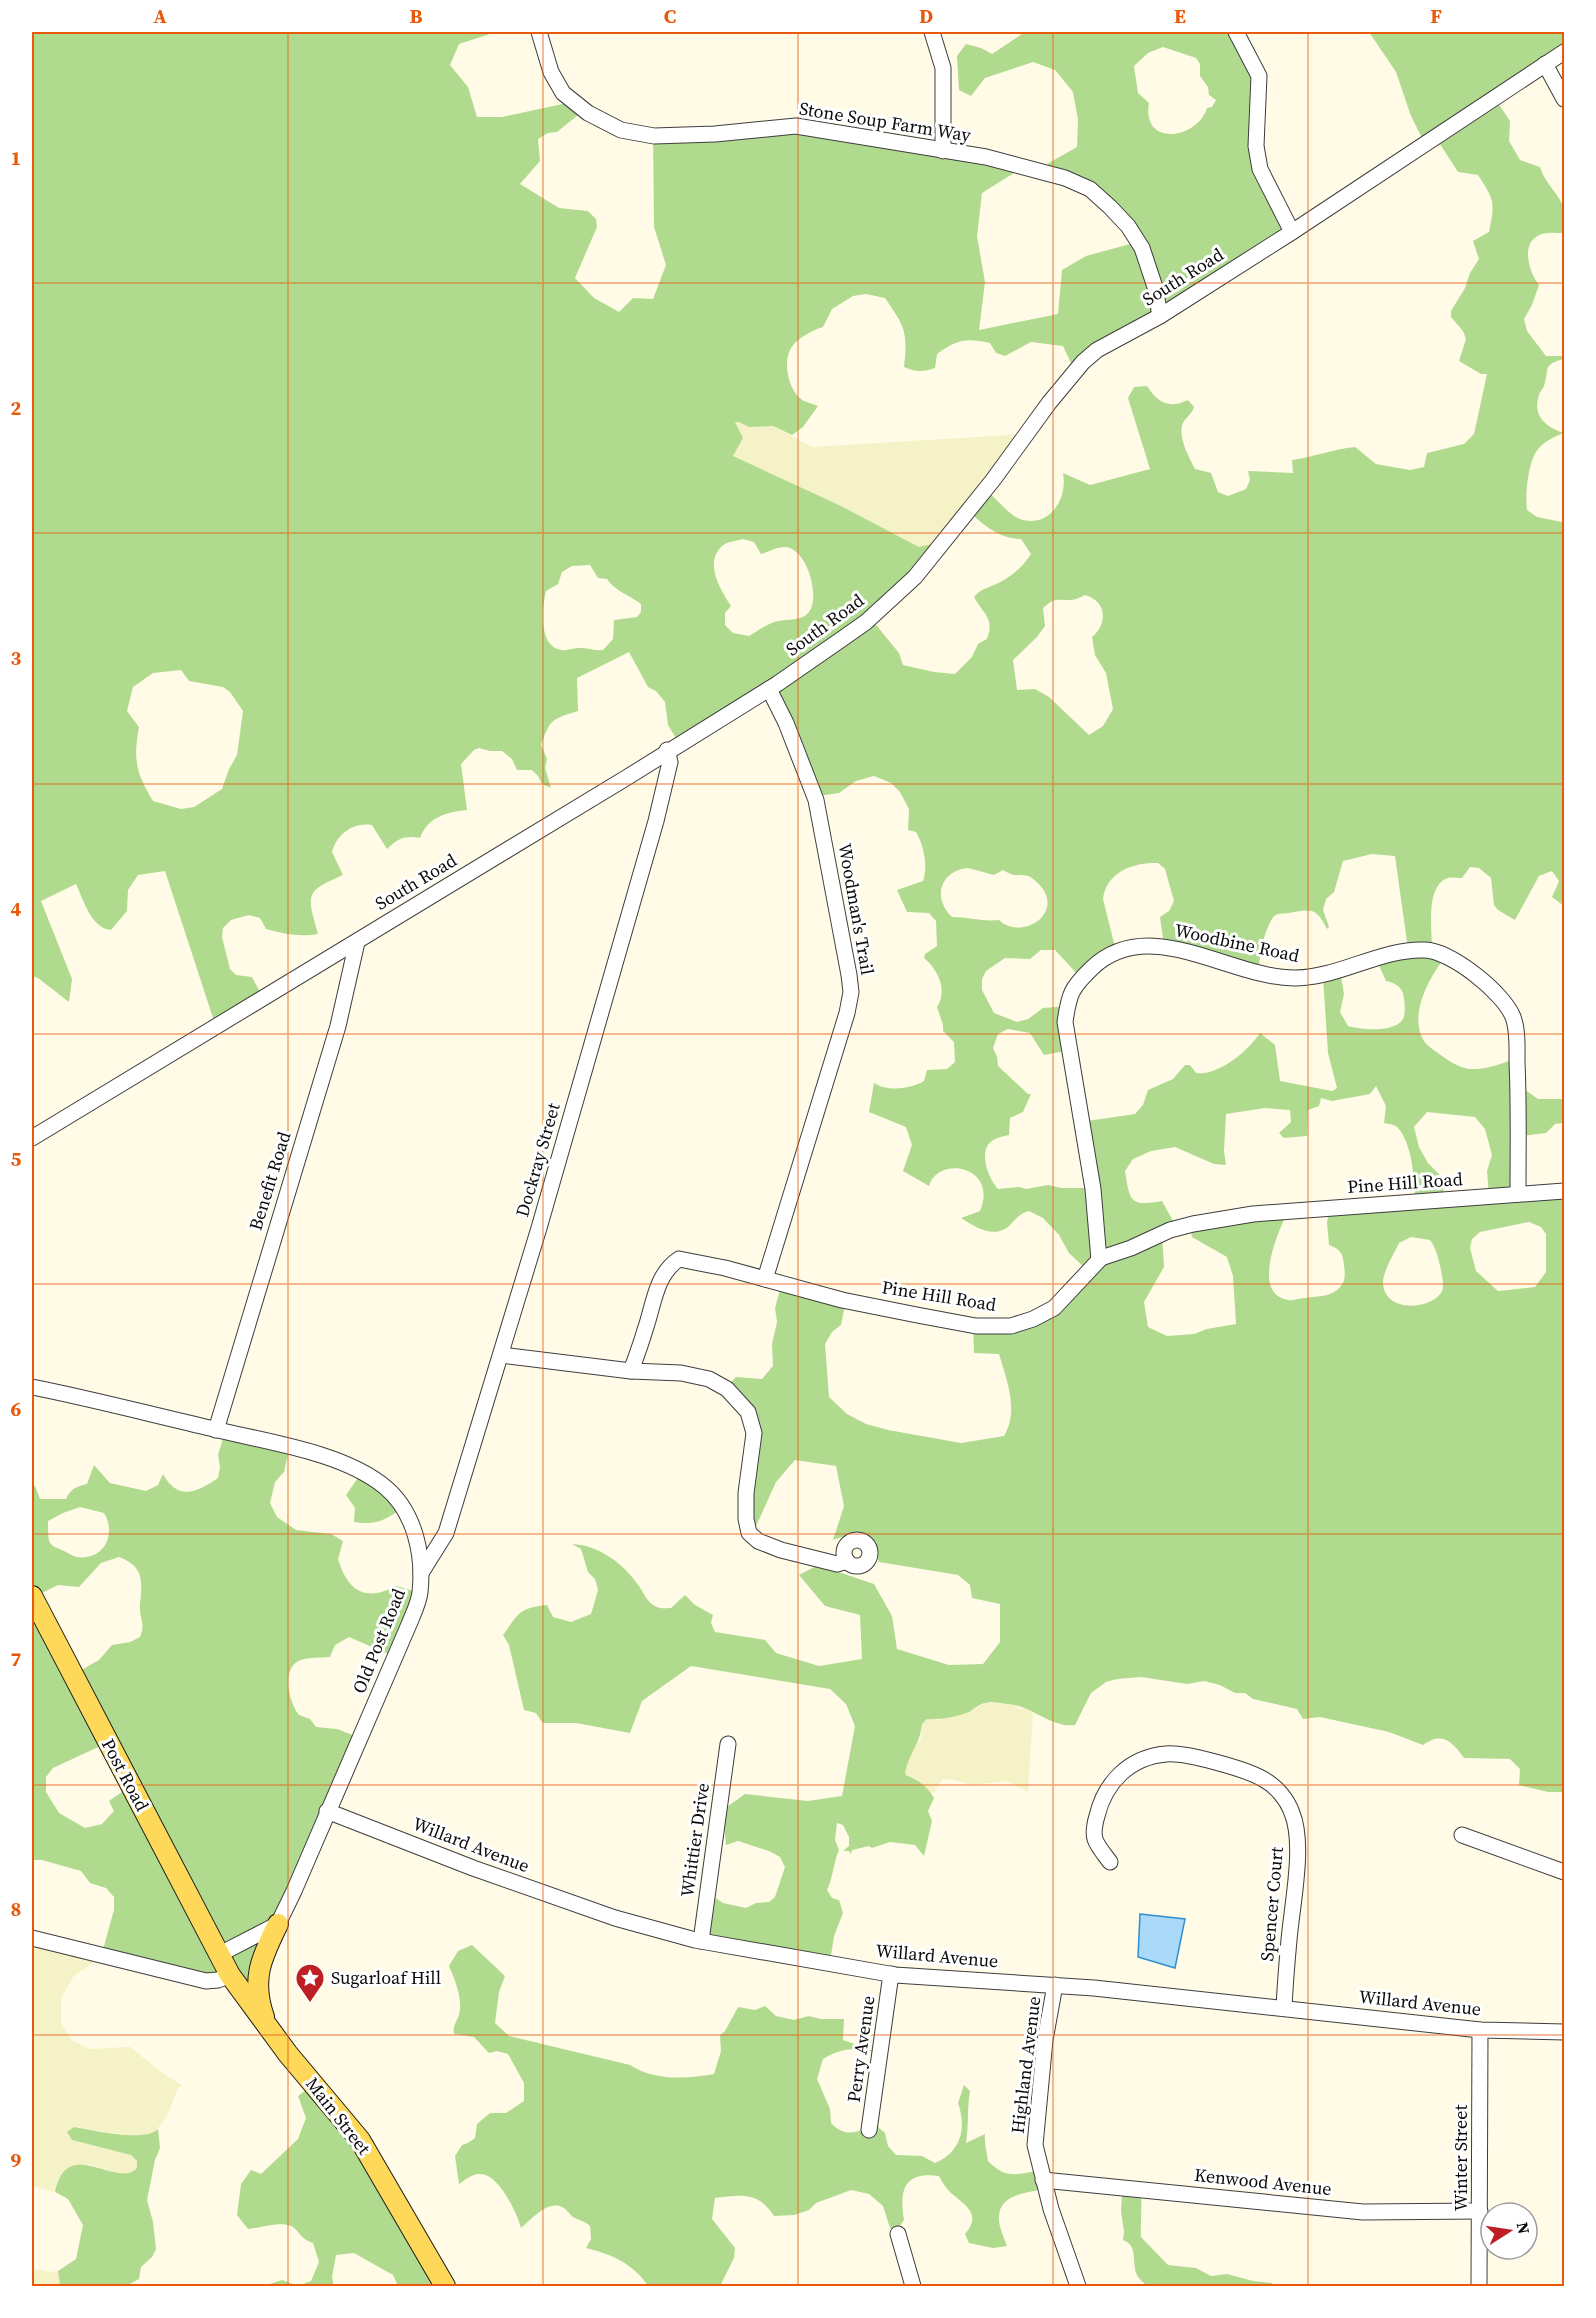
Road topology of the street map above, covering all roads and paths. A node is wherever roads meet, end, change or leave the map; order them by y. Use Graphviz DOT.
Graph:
graph roads {
  1 [pos="539,32"];
  2 [pos="932,32"];
  3 [pos="1236,32"];
  4 [pos="1564,52"];
  5 [pos="1545,64"];
  6 [pos="1564,99"];
  7 [pos="943,151"];
  8 [pos="1292,232"];
  9 [pos="1160,316"];
  10 [pos="769,689"];
  11 [pos="667,750"];
  12 [pos="357,942"];
  13 [pos="32,1138"];
  14 [pos="1564,1191"];
  15 [pos="1518,1194"];
  16 [pos="1100,1260"];
  17 [pos="765,1279"];
  18 [pos="501,1355"];
  19 [pos="631,1371"];
  20 [pos="32,1387"];
  21 [pos="216,1430"];
  22 [pos="847,1561"];
  23 [pos="421,1573"];
  24 [pos="32,1596"];
  25 [pos="728,1744"];
  26 [pos="327,1811"];
  27 [pos="1462,1835"];
  28 [pos="1110,1862"];
  29 [pos="1564,1872"];
  30 [pos="278,1923"];
  31 [pos="32,1938"];
  32 [pos="701,1941"];
  33 [pos="220,1954"];
  34 [pos="891,1974"];
  35 [pos="230,1976"];
  36 [pos="1055,1985"];
  37 [pos="1284,2008"];
  38 [pos="268,2028"];
  39 [pos="1480,2030"];
  40 [pos="1564,2032"];
  41 [pos="869,2130"];
  42 [pos="1043,2180"];
  43 [pos="1480,2201"];
  44 [pos="1479,2211"];
  45 [pos="898,2234"];
  46 [pos="1479,2261"];
  47 [pos="445,2286"];
  48 [pos="913,2286"];
  49 [pos="1078,2286"];
  50 [pos="1479,2286"];
  1 -- 7 [label="street, Stone Soup Farm Way"];
  2 -- 7 [label="street"];
  3 -- 8 [label="street"];
  4 -- 5 [label="street, South Road"];
  5 -- 6 [label="street"];
  5 -- 8 [label="street, South Road"];
  7 -- 9 [label="street, Stone Soup Farm Way"];
  8 -- 9 [label="street, South Road"];
  9 -- 10 [label="street, South Road"];
  10 -- 11 [label="street, South Road"];
  10 -- 17 [label="street, Woodman's Trail"];
  11 -- 12 [label="street, South Road"];
  11 -- 18 [label="street, Dockray Street"];
  12 -- 13 [label="street, South Road"];
  12 -- 21 [label="street, Benefit Road"];
  14 -- 15 [label="street, Pine Hill Road"];
  15 -- 16 [label="street, Pine Hill Road"];
  15 -- 16 [label="street, Woodbine Road"];
  16 -- 17 [label="street, Pine Hill Road"];
  17 -- 19 [label="street, Pine Hill Road"];
  18 -- 19 [label="street"];
  18 -- 23 [label="street, Dockray Street"];
  19 -- 22 [label="street"];
  20 -- 21 [label="street, Old Post Road"];
  21 -- 23 [label="street, Old Post Road"];
  23 -- 26 [label="street, Old Post Road"];
  24 -- 33 [label="main road, Post Road"];
  25 -- 32 [label="street, Whittier Drive"];
  26 -- 30 [label="street, Old Post Road"];
  26 -- 32 [label="street, Willard Avenue"];
  27 -- 29 [label="street"];
  28 -- 37 [label="street, Spencer Court"];
  30 -- 33 [label="street"];
  30 -- 38 [label="main road"];
  31 -- 35 [label="street"];
  32 -- 34 [label="street, Willard Avenue"];
  33 -- 35 [label="main road, Main Street"];
  34 -- 36 [label="street, Willard Avenue"];
  34 -- 41 [label="street, Perry Avenue"];
  35 -- 38 [label="main road, Main Street"];
  36 -- 37 [label="street, Willard Avenue"];
  36 -- 42 [label="street, Highland Avenue"];
  37 -- 39 [label="street, Willard Avenue"];
  38 -- 47 [label="main road, Main Street"];
  39 -- 40 [label="street, Willard Avenue"];
  39 -- 43 [label="street, Winter Street"];
  42 -- 44 [label="street, Kenwood Avenue"];
  42 -- 49 [label="street, Highland Avenue"];
  45 -- 48 [label="street"];
  46 -- 50 [label="street, Winter Street"];
}
